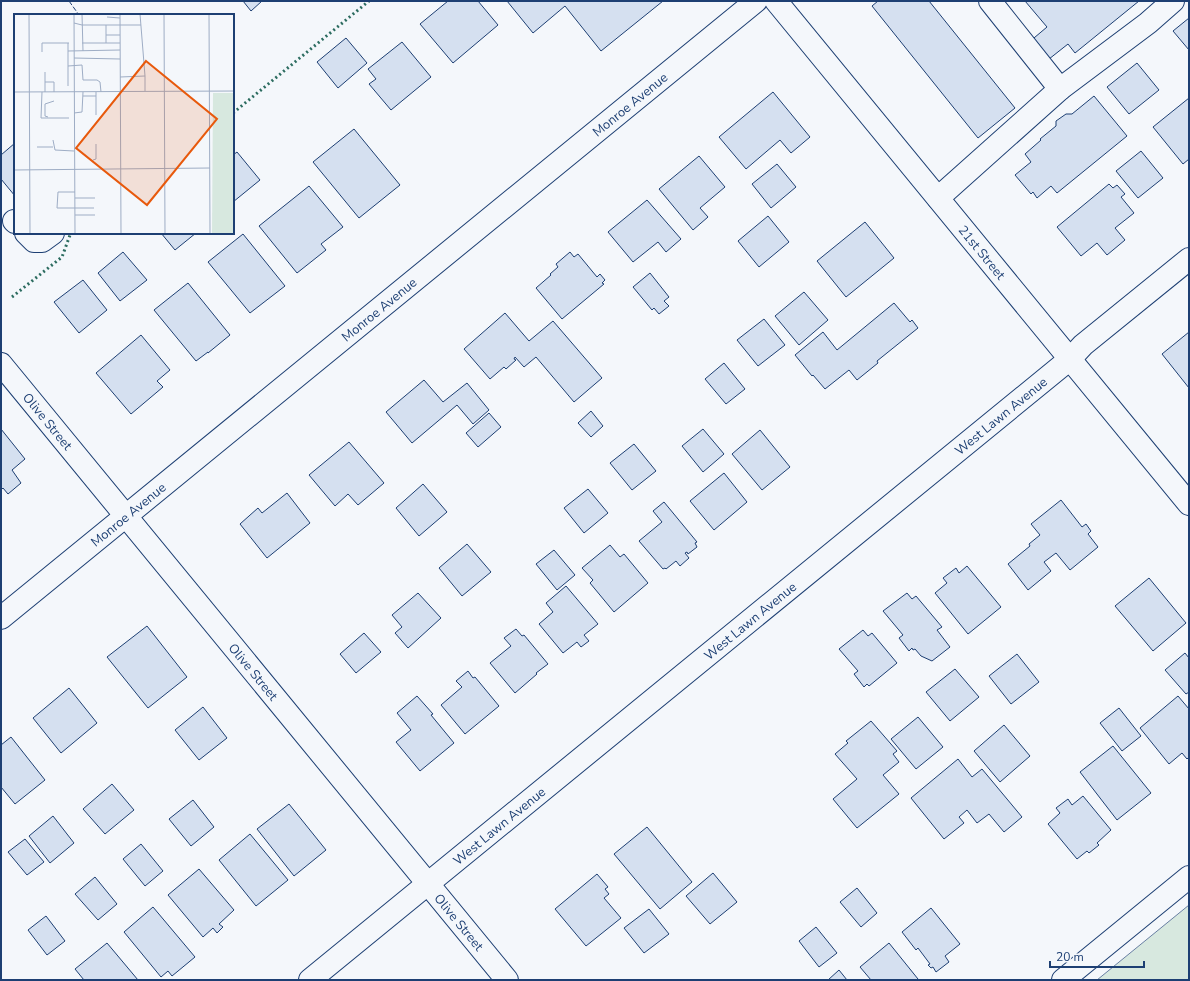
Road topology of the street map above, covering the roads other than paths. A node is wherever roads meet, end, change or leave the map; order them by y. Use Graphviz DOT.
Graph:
graph roads {
  1 [pos="756,1"];
  2 [pos="776,1"];
  3 [pos="990,1"];
  4 [pos="1173,1"];
  5 [pos="1060,89"];
  6 [pos="938,198"];
  7 [pos="27,234"];
  8 [pos="52,234"];
  9 [pos="1189,259"];
  10 [pos="1070,359"];
  11 [pos="1,364"];
  12 [pos="1189,504"];
  13 [pos="126,516"];
  14 [pos="1,618"];
  15 [pos="1189,877"];
  16 [pos="428,884"];
  17 [pos="310,980"];
  18 [pos="507,980"];
  19 [pos="1063,980"];
  1 -- 13 [label="street, Monroe Avenue"];
  2 -- 6 [label="street, 21st Street"];
  3 -- 5 [label="street"];
  4 -- 5 [label="street"];
  5 -- 6 [label="street"];
  6 -- 10 [label="street, 21st Street"];
  7 -- 8 [label="street"];
  9 -- 10 [label="street, West Lawn Avenue"];
  10 -- 12 [label="street, 21st Street"];
  10 -- 16 [label="street, West Lawn Avenue"];
  11 -- 13 [label="street, Olive Street"];
  13 -- 14 [label="street, Monroe Avenue"];
  13 -- 16 [label="street, Olive Street"];
  15 -- 19 [label="street"];
  16 -- 17 [label="street, West Lawn Avenue"];
  16 -- 18 [label="street, Olive Street"];
}
